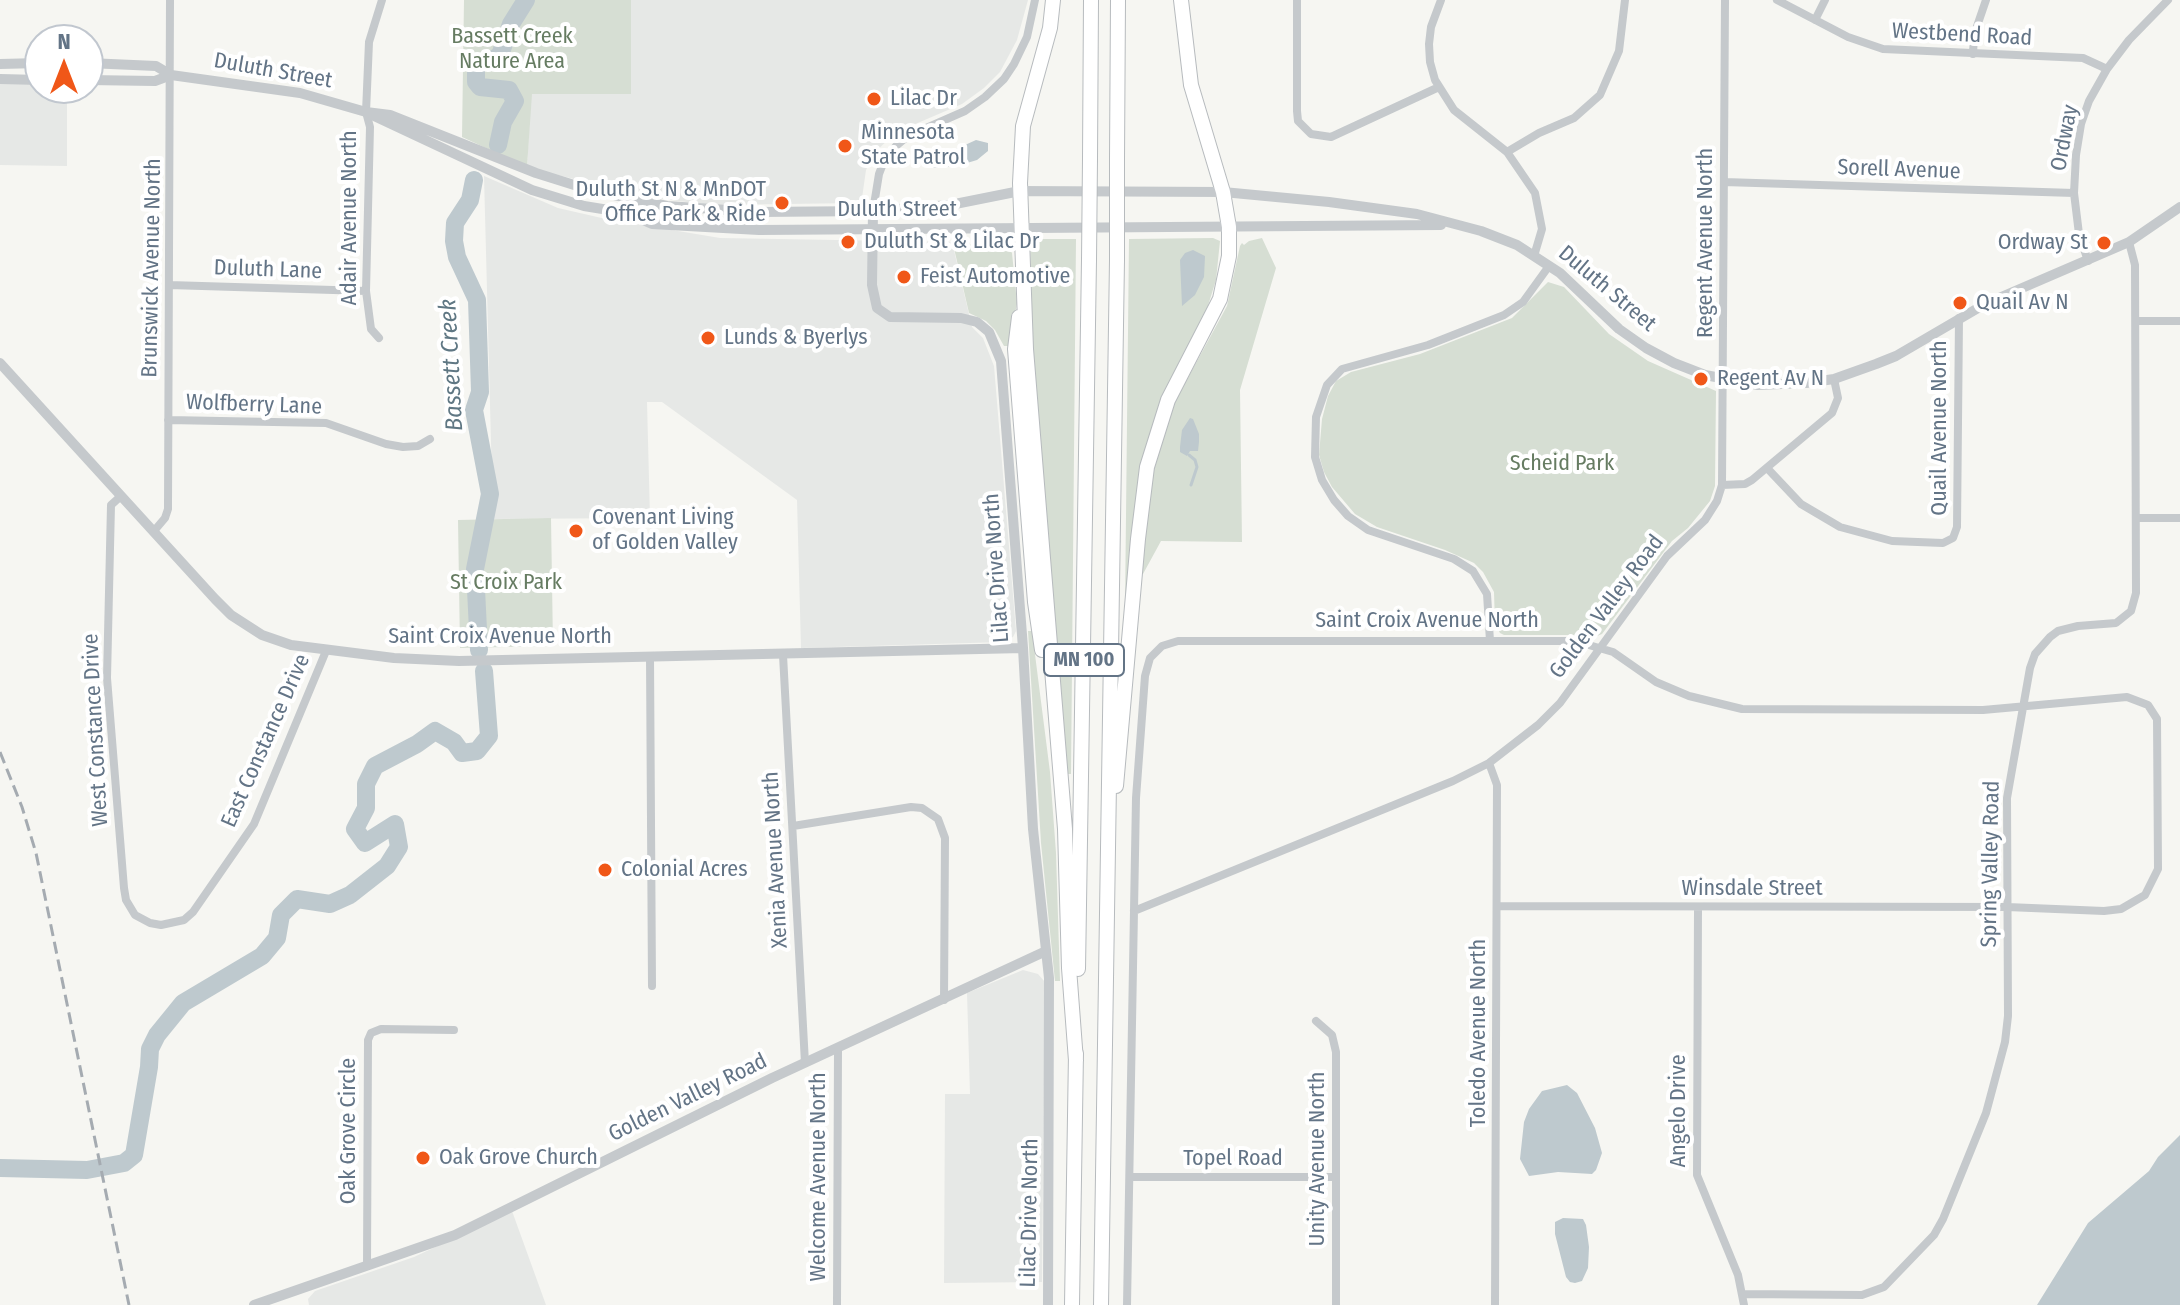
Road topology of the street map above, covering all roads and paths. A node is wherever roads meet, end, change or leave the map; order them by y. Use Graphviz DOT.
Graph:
graph roads {
  1 [pos="170,0"];
  2 [pos="382,0"];
  3 [pos="1035,0"];
  4 [pos="1053,0"];
  5 [pos="1091,0"];
  6 [pos="1118,0"];
  7 [pos="1181,0"];
  8 [pos="1297,0"];
  9 [pos="1441,0"];
  10 [pos="1625,0"];
  11 [pos="1725,0"];
  12 [pos="1777,0"];
  13 [pos="1825,0"];
  14 [pos="1986,0"];
  15 [pos="2168,0"];
  16 [pos="1815,20"];
  17 [pos="1973,54"];
  18 [pos="24,63"];
  19 [pos="0,64"];
  20 [pos="104,64"];
  21 [pos="2107,69"];
  22 [pos="171,75"];
  23 [pos="0,79"];
  24 [pos="24,80"];
  25 [pos="104,80"];
  26 [pos="1439,87"];
  27 [pos="366,112"];
  28 [pos="1507,152"];
  29 [pos="1724,182"];
  30 [pos="1020,191"];
  31 [pos="1223,192"];
  32 [pos="2074,193"];
  33 [pos="2180,207"];
  34 [pos="873,211"];
  35 [pos="1451,224"];
  36 [pos="1229,227"];
  37 [pos="1022,229"];
  38 [pos="873,230"];
  39 [pos="2129,242"];
  40 [pos="1534,256"];
  41 [pos="2088,261"];
  42 [pos="1549,266"];
  43 [pos="169,285"];
  44 [pos="366,291"];
  45 [pos="1959,317"];
  46 [pos="2136,321"];
  47 [pos="2180,321"];
  48 [pos="379,338"];
  49 [pos="0,363"];
  50 [pos="1834,379"];
  51 [pos="1724,380"];
  52 [pos="168,420"];
  53 [pos="430,439"];
  54 [pos="1767,468"];
  55 [pos="1722,485"];
  56 [pos="121,496"];
  57 [pos="2136,518"];
  58 [pos="2180,518"];
  59 [pos="154,531"];
  60 [pos="1490,641"];
  61 [pos="1023,648"];
  62 [pos="1600,648"];
  63 [pos="326,651"];
  64 [pos="783,655"];
  65 [pos="650,657"];
  66 [pos="2023,708"];
  67 [pos="1489,763"];
  68 [pos="793,826"];
  69 [pos="1108,838"];
  70 [pos="1497,906"];
  71 [pos="1698,907"];
  72 [pos="2007,907"];
  73 [pos="1134,911"];
  74 [pos="135,915"];
  75 [pos="1046,951"];
  76 [pos="652,986"];
  77 [pos="944,1000"];
  78 [pos="1316,1021"];
  79 [pos="454,1030"];
  80 [pos="838,1049"];
  81 [pos="1076,1061"];
  82 [pos="805,1063"];
  83 [pos="1130,1177"];
  84 [pos="1336,1177"];
  85 [pos="367,1266"];
  86 [pos="294,1291"];
  87 [pos="1744,1294"];
  88 [pos="254,1305"];
  89 [pos="299,1305"];
  90 [pos="837,1305"];
  91 [pos="1048,1305"];
  92 [pos="1072,1305"];
  93 [pos="1101,1305"];
  94 [pos="1127,1305"];
  95 [pos="1336,1305"];
  96 [pos="1495,1305"];
  97 [pos="1744,1305"];
  1 -- 22 [label="street, Brunswick Avenue North"];
  2 -- 27 [label="street, Adair Avenue North"];
  3 -- 34 [label="street, Lilac Drive North"];
  4 -- 30 [label="highway"];
  5 -- 81 [label="highway, MN 100, bridge"];
  6 -- 69 [label="highway, MN 100, bridge"];
  7 -- 31 [label="highway"];
  8 -- 26 [label="street"];
  9 -- 26 [label="street"];
  10 -- 28 [label="street"];
  11 -- 29 [label="street, Regent Avenue North"];
  12 -- 16 [label="street, Westbend Road"];
  13 -- 16 [label="street"];
  14 -- 17 [label="street"];
  15 -- 21 [label="street, Ordway"];
  16 -- 17 [label="street, Westbend Road"];
  17 -- 21 [label="street, Westbend Road"];
  18 -- 19 [label="street"];
  20 -- 22 [label="street, Duluth Street"];
  21 -- 32 [label="street, Ordway"];
  22 -- 25 [label="street, Duluth Street"];
  22 -- 27 [label="street, Duluth Street"];
  22 -- 43 [label="street, Brunswick Avenue North"];
  23 -- 24 [label="street"];
  26 -- 28 [label="street"];
  27 -- 34 [label="street, Duluth Street"];
  27 -- 38 [label="street, Duluth Street"];
  27 -- 44 [label="street, Adair Avenue North"];
  28 -- 40 [label="street"];
  29 -- 32 [label="street, Sorell Avenue"];
  29 -- 51 [label="street, Regent Avenue North"];
  30 -- 31 [label="street, Duluth Street"];
  30 -- 34 [label="street, Duluth Street"];
  30 -- 37 [label="highway"];
  31 -- 35 [label="street, Duluth Street"];
  31 -- 36 [label="highway"];
  32 -- 41 [label="street, Ordway"];
  33 -- 39 [label="street"];
  34 -- 38 [label="street, Lilac Drive North"];
  35 -- 36 [label="street, Duluth Street"];
  35 -- 40 [label="street, Duluth Street"];
  36 -- 37 [label="street, Duluth Street"];
  36 -- 69 [label="highway"];
  37 -- 38 [label="street, Duluth Street"];
  37 -- 81 [label="highway"];
  38 -- 61 [label="street, Lilac Drive North"];
  39 -- 41 [label="street"];
  39 -- 46 [label="street, Spring Valley Road"];
  40 -- 42 [label="street, Duluth Street"];
  41 -- 45 [label="street"];
  42 -- 51 [label="street, Duluth Street"];
  42 -- 60 [label="street"];
  43 -- 44 [label="street, Duluth Lane"];
  43 -- 52 [label="street, Brunswick Avenue North"];
  44 -- 48 [label="street, Adair Avenue North"];
  45 -- 50 [label="street"];
  45 -- 54 [label="street, Quail Avenue North"];
  46 -- 47 [label="street"];
  46 -- 57 [label="street, Spring Valley Road"];
  49 -- 56 [label="street, Saint Croix Avenue North"];
  50 -- 51 [label="street, Duluth Street"];
  50 -- 54 [label="street"];
  51 -- 55 [label="street, Regent Avenue North"];
  52 -- 53 [label="street, Wolfberry Lane"];
  52 -- 59 [label="street, Brunswick Avenue North"];
  54 -- 55 [label="street"];
  55 -- 62 [label="street, Golden Valley Road"];
  56 -- 59 [label="street, Saint Croix Avenue North"];
  56 -- 74 [label="street, West Constance Drive"];
  57 -- 58 [label="street"];
  57 -- 66 [label="street, Spring Valley Road"];
  59 -- 63 [label="street, Saint Croix Avenue North"];
  60 -- 62 [label="street, Saint Croix Avenue North"];
  60 -- 73 [label="street, Saint Croix Avenue North"];
  61 -- 64 [label="street, Saint Croix Avenue North"];
  61 -- 75 [label="street, Lilac Drive North"];
  62 -- 66 [label="street, Saint Croix Avenue North"];
  62 -- 67 [label="street, Golden Valley Road"];
  63 -- 65 [label="street, Saint Croix Avenue North"];
  63 -- 74 [label="street, East Constance Drive"];
  64 -- 65 [label="street, Saint Croix Avenue North"];
  64 -- 68 [label="street, Xenia Avenue North"];
  65 -- 76 [label="street"];
  66 -- 72 [label="street, Spring Valley Road"];
  66 -- 72 [label="street, Winsdale Street"];
  67 -- 70 [label="street, Toledo Avenue North"];
  67 -- 73 [label="street, Golden Valley Road"];
  68 -- 77 [label="street"];
  68 -- 82 [label="street, Xenia Avenue North"];
  69 -- 93 [label="highway, MN 100"];
  70 -- 71 [label="street, Winsdale Street"];
  70 -- 96 [label="street, Toledo Avenue North"];
  71 -- 72 [label="street, Winsdale Street"];
  71 -- 87 [label="street, Angelo Drive"];
  72 -- 87 [label="street, Spring Valley Road"];
  73 -- 83 [label="street"];
  75 -- 77 [label="street, Golden Valley Road"];
  75 -- 91 [label="street, Lilac Drive North"];
  77 -- 80 [label="street, Golden Valley Road"];
  78 -- 84 [label="street, Unity Avenue North"];
  79 -- 85 [label="street, Oak Grove Circle"];
  80 -- 82 [label="street, Golden Valley Road"];
  80 -- 90 [label="street, Welcome Avenue North"];
  81 -- 92 [label="highway, MN 100"];
  82 -- 85 [label="street, Golden Valley Road"];
  83 -- 84 [label="street, Topel Road"];
  83 -- 94 [label="street"];
  84 -- 95 [label="street, Unity Avenue North"];
  85 -- 86 [label="street, Golden Valley Road"];
  86 -- 88 [label="street, Golden Valley Road"];
  86 -- 89 [label="street"];
  87 -- 97 [label="street, Angelo Drive"];
}
